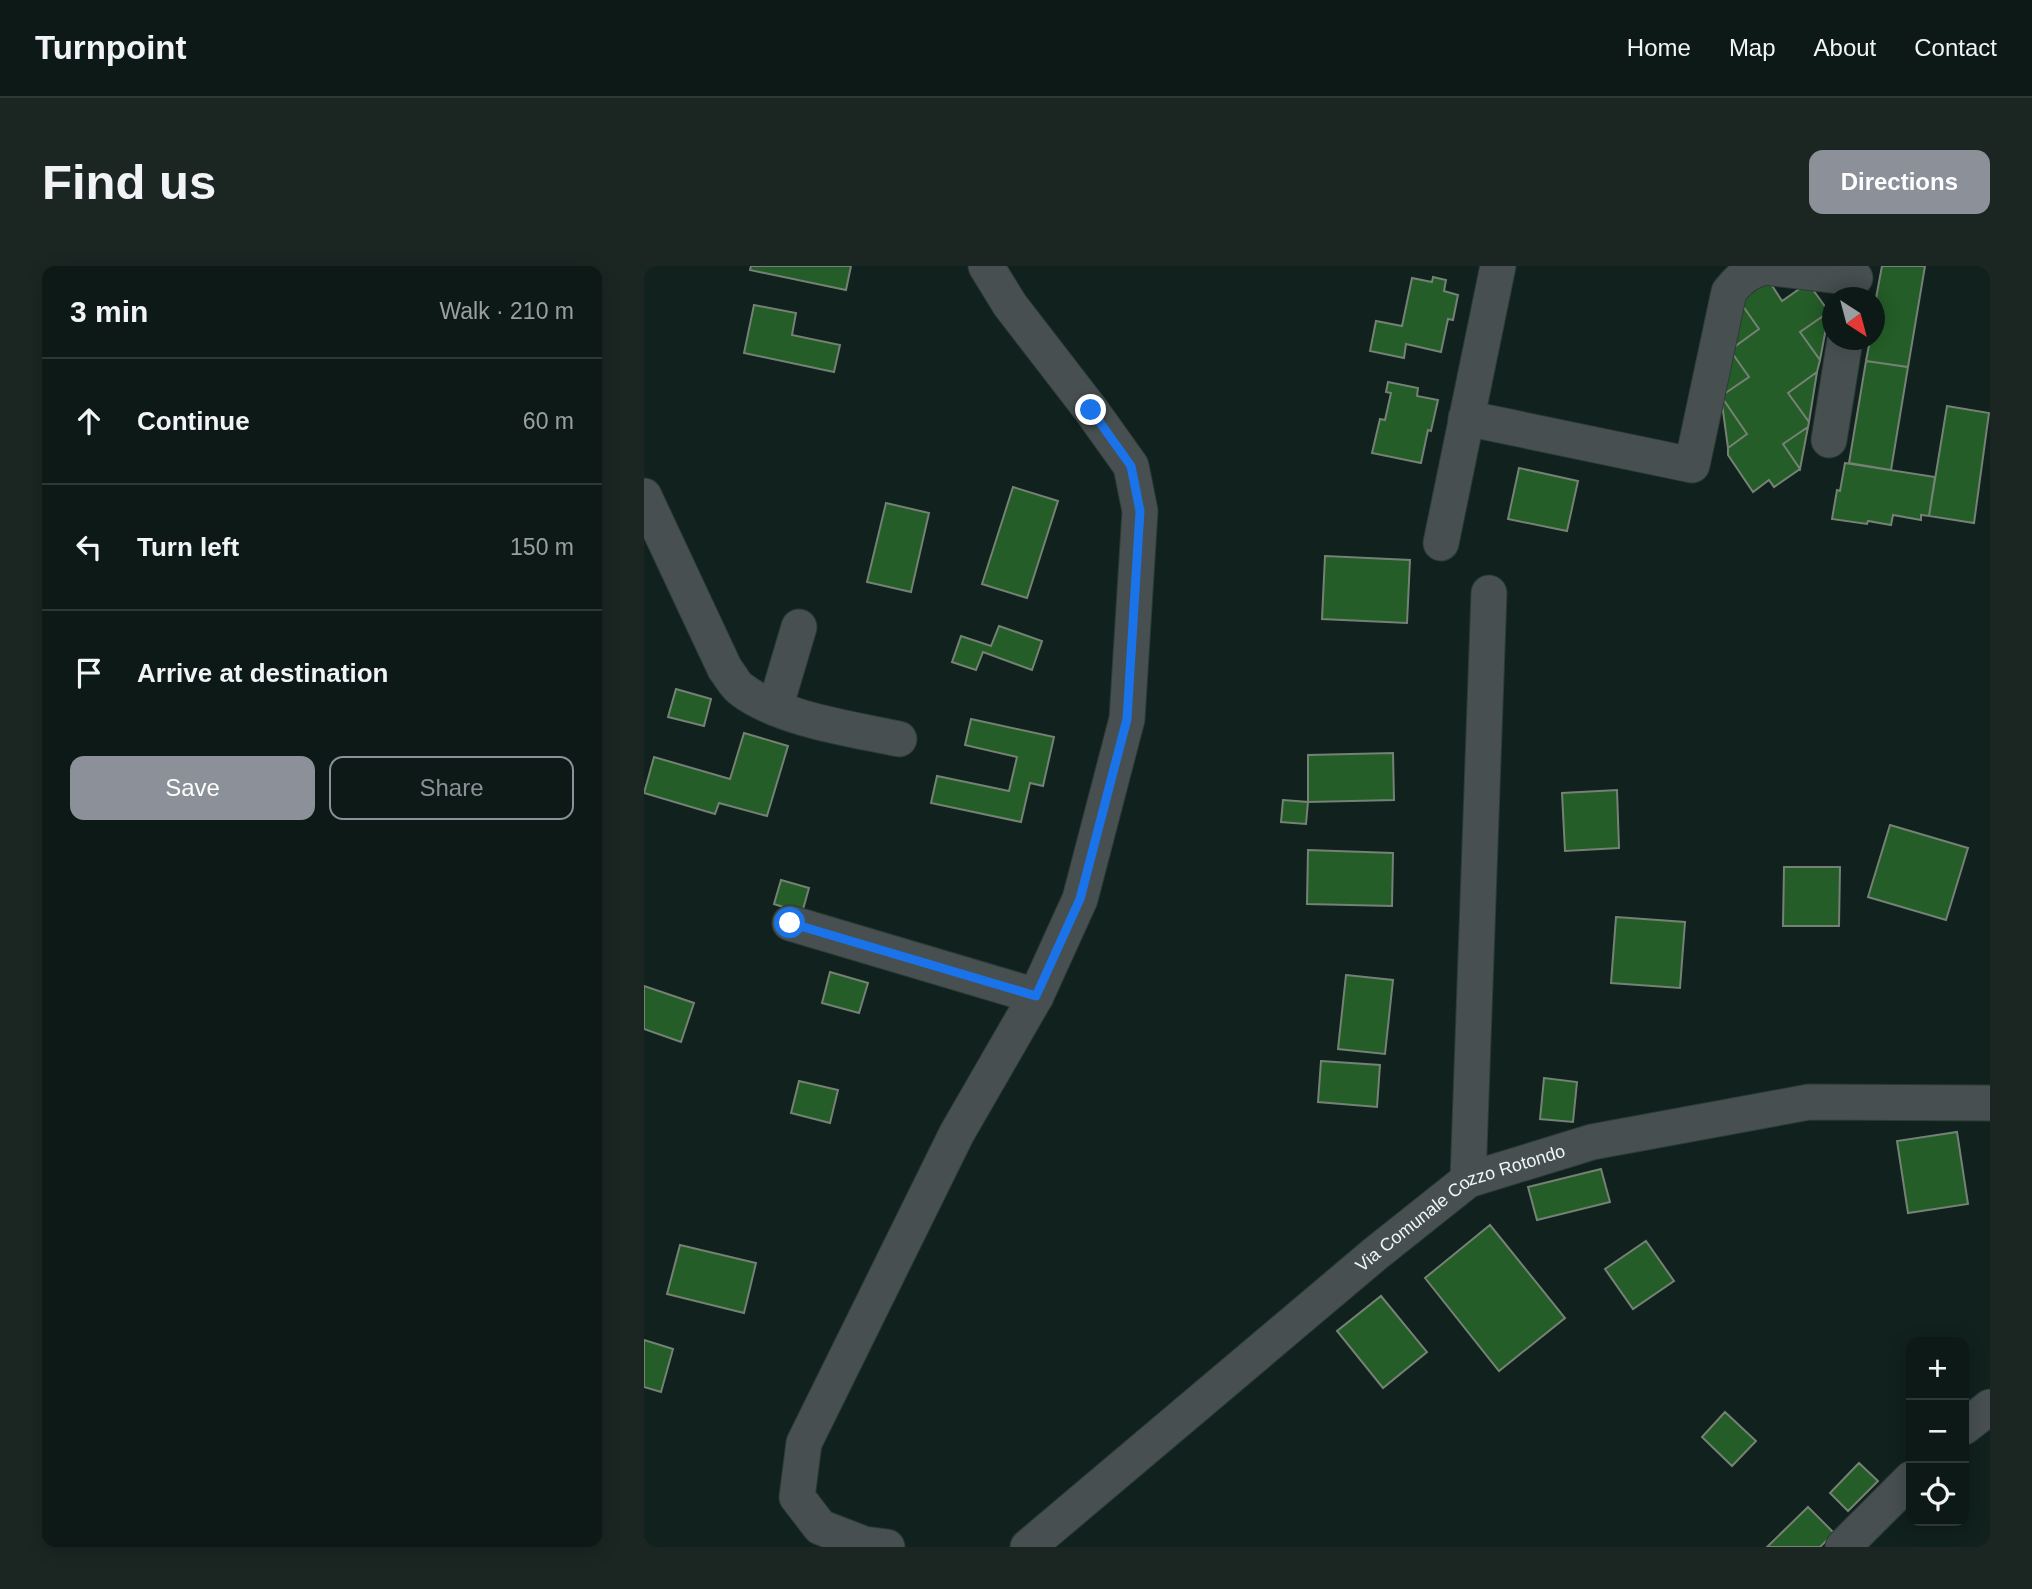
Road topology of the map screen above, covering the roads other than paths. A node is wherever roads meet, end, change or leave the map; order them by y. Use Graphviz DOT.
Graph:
graph roads {
  1 [pos="986,266"];
  2 [pos="1498,266"];
  3 [pos="1854,280"];
  4 [pos="1843,350"];
  5 [pos="1466,418"];
  6 [pos="1829,440"];
  7 [pos="644,496"];
  8 [pos="1441,543"];
  9 [pos="1489,593"];
  10 [pos="799,627"];
  11 [pos="775,708"];
  12 [pos="899,739"];
  13 [pos="790,923"];
  14 [pos="1036,996"];
  15 [pos="1990,1103"];
  16 [pos="1468,1180"];
  17 [pos="1990,1406"];
  18 [pos="1969,1423"];
  19 [pos="1906,1484"];
  20 [pos="887,1547"];
  21 [pos="1028,1547"];
  22 [pos="1843,1547"];
  1 -- 14 [label="street"];
  2 -- 5 [label="street"];
  3 -- 5 [label="street"];
  4 -- 6 [label="street"];
  5 -- 8 [label="street"];
  7 -- 11 [label="street"];
  9 -- 16 [label="street"];
  10 -- 11 [label="street"];
  11 -- 12 [label="street"];
  13 -- 14 [label="street"];
  14 -- 20 [label="street"];
  15 -- 16 [label="street, Via Comunale Cozzo Rotondo"];
  16 -- 21 [label="street, Via Comunale Cozzo Rotondo"];
  17 -- 18 [label="street"];
  19 -- 22 [label="street"];
}
